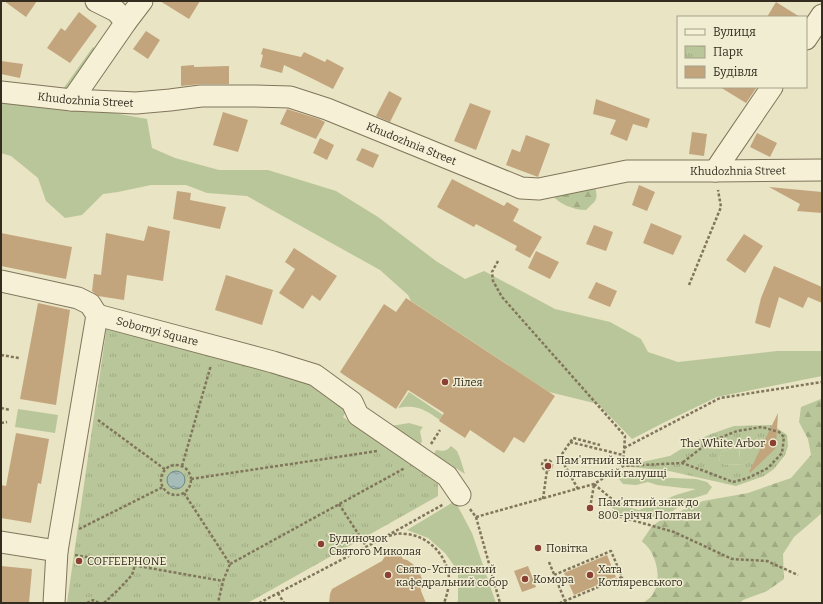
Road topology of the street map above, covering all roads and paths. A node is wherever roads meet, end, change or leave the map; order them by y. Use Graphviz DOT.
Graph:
graph roads {
  1 [pos="96,1"];
  2 [pos="142,1"];
  3 [pos="822,16"];
  4 [pos="126,22"];
  5 [pos="807,38"];
  6 [pos="771,88"];
  7 [pos="1,92"];
  8 [pos="72,100"];
  9 [pos="822,170"];
  10 [pos="715,171"];
  11 [pos="721,207"];
  12 [pos="498,261"];
  13 [pos="1,281"];
  14 [pos="689,285"];
  15 [pos="97,315"];
  16 [pos="216,347"];
  17 [pos="1,355"];
  18 [pos="19,358"];
  19 [pos="822,382"];
  20 [pos="1,408"];
  21 [pos="10,410"];
  22 [pos="94,418"];
  23 [pos="7,422"];
  24 [pos="1,423"];
  25 [pos="440,430"];
  26 [pos="570,442"];
  27 [pos="600,445"];
  28 [pos="404,447"];
  29 [pos="624,448"];
  30 [pos="623,455"];
  31 [pos="422,458"];
  32 [pos="682,463"];
  33 [pos="182,466"];
  34 [pos="623,466"];
  35 [pos="166,470"];
  36 [pos="547,470"];
  37 [pos="192,479"];
  38 [pos="594,484"];
  39 [pos="163,487"];
  40 [pos="578,489"];
  41 [pos="184,493"];
  42 [pos="460,495"];
  43 [pos="543,499"];
  44 [pos="339,504"];
  45 [pos="590,508"];
  46 [pos="476,517"];
  47 [pos="77,530"];
  48 [pos="383,538"];
  49 [pos="1,542"];
  50 [pos="366,546"];
  51 [pos="57,551"];
  52 [pos="549,562"];
  53 [pos="230,564"];
  54 [pos="135,565"];
  55 [pos="554,575"];
  56 [pos="798,575"];
  57 [pos="223,581"];
  58 [pos="278,593"];
  59 [pos="565,601"];
  60 [pos="54,603"];
  61 [pos="87,603"];
  62 [pos="99,603"];
  63 [pos="104,603"];
  64 [pos="218,603"];
  65 [pos="259,603"];
  66 [pos="284,603"];
  67 [pos="444,603"];
  68 [pos="500,603"];
  69 [pos="560,603"];
  1 -- 4 [label="street"];
  2 -- 4 [label="street"];
  3 -- 5 [label="street"];
  4 -- 8 [label="street"];
  6 -- 10 [label="street"];
  7 -- 8 [label="street, Khudozhnia Street"];
  8 -- 10 [label="street, Khudozhnia Street"];
  9 -- 10 [label="street, Khudozhnia Street"];
  11 -- 14 [label="path"];
  12 -- 29 [label="path"];
  13 -- 15 [label="street"];
  15 -- 16 [label="street, Sobornyi Square"];
  15 -- 51 [label="street"];
  16 -- 28 [label="street, Sobornyi Square"];
  16 -- 33 [label="path"];
  17 -- 18 [label="path"];
  19 -- 29 [label="path"];
  20 -- 21 [label="path"];
  22 -- 35 [label="path"];
  23 -- 24 [label="path"];
  25 -- 31 [label="path"];
  26 -- 27 [label="path"];
  26 -- 30 [label="path"];
  26 -- 40 [label="path"];
  28 -- 31 [label="street, Sobornyi Square"];
  28 -- 37 [label="path"];
  29 -- 30 [label="path"];
  30 -- 34 [label="path"];
  31 -- 42 [label="street, Sobornyi Square"];
  31 -- 44 [label="path"];
  32 -- 32 [label="path"];
  32 -- 34 [label="path"];
  33 -- 35 [label="path"];
  33 -- 37 [label="path"];
  34 -- 38 [label="path"];
  35 -- 39 [label="path"];
  36 -- 36 [label="path"];
  36 -- 43 [label="path"];
  37 -- 41 [label="path"];
  38 -- 40 [label="path"];
  38 -- 45 [label="path"];
  38 -- 56 [label="path"];
  39 -- 41 [label="path"];
  39 -- 47 [label="path"];
  40 -- 43 [label="path"];
  41 -- 53 [label="path"];
  42 -- 46 [label="path"];
  42 -- 48 [label="path"];
  43 -- 46 [label="path"];
  44 -- 50 [label="path"];
  44 -- 53 [label="path"];
  46 -- 68 [label="path"];
  48 -- 50 [label="path"];
  48 -- 67 [label="path"];
  49 -- 51 [label="street"];
  50 -- 58 [label="path"];
  51 -- 54 [label="path"];
  51 -- 60 [label="street"];
  52 -- 55 [label="path"];
  53 -- 57 [label="path"];
  54 -- 57 [label="path"];
  54 -- 63 [label="path"];
  55 -- 59 [label="path"];
  55 -- 59 [label="path"];
  57 -- 64 [label="path"];
  58 -- 65 [label="path"];
  58 -- 66 [label="path"];
  59 -- 69 [label="path"];
  61 -- 62 [label="path"];
}
